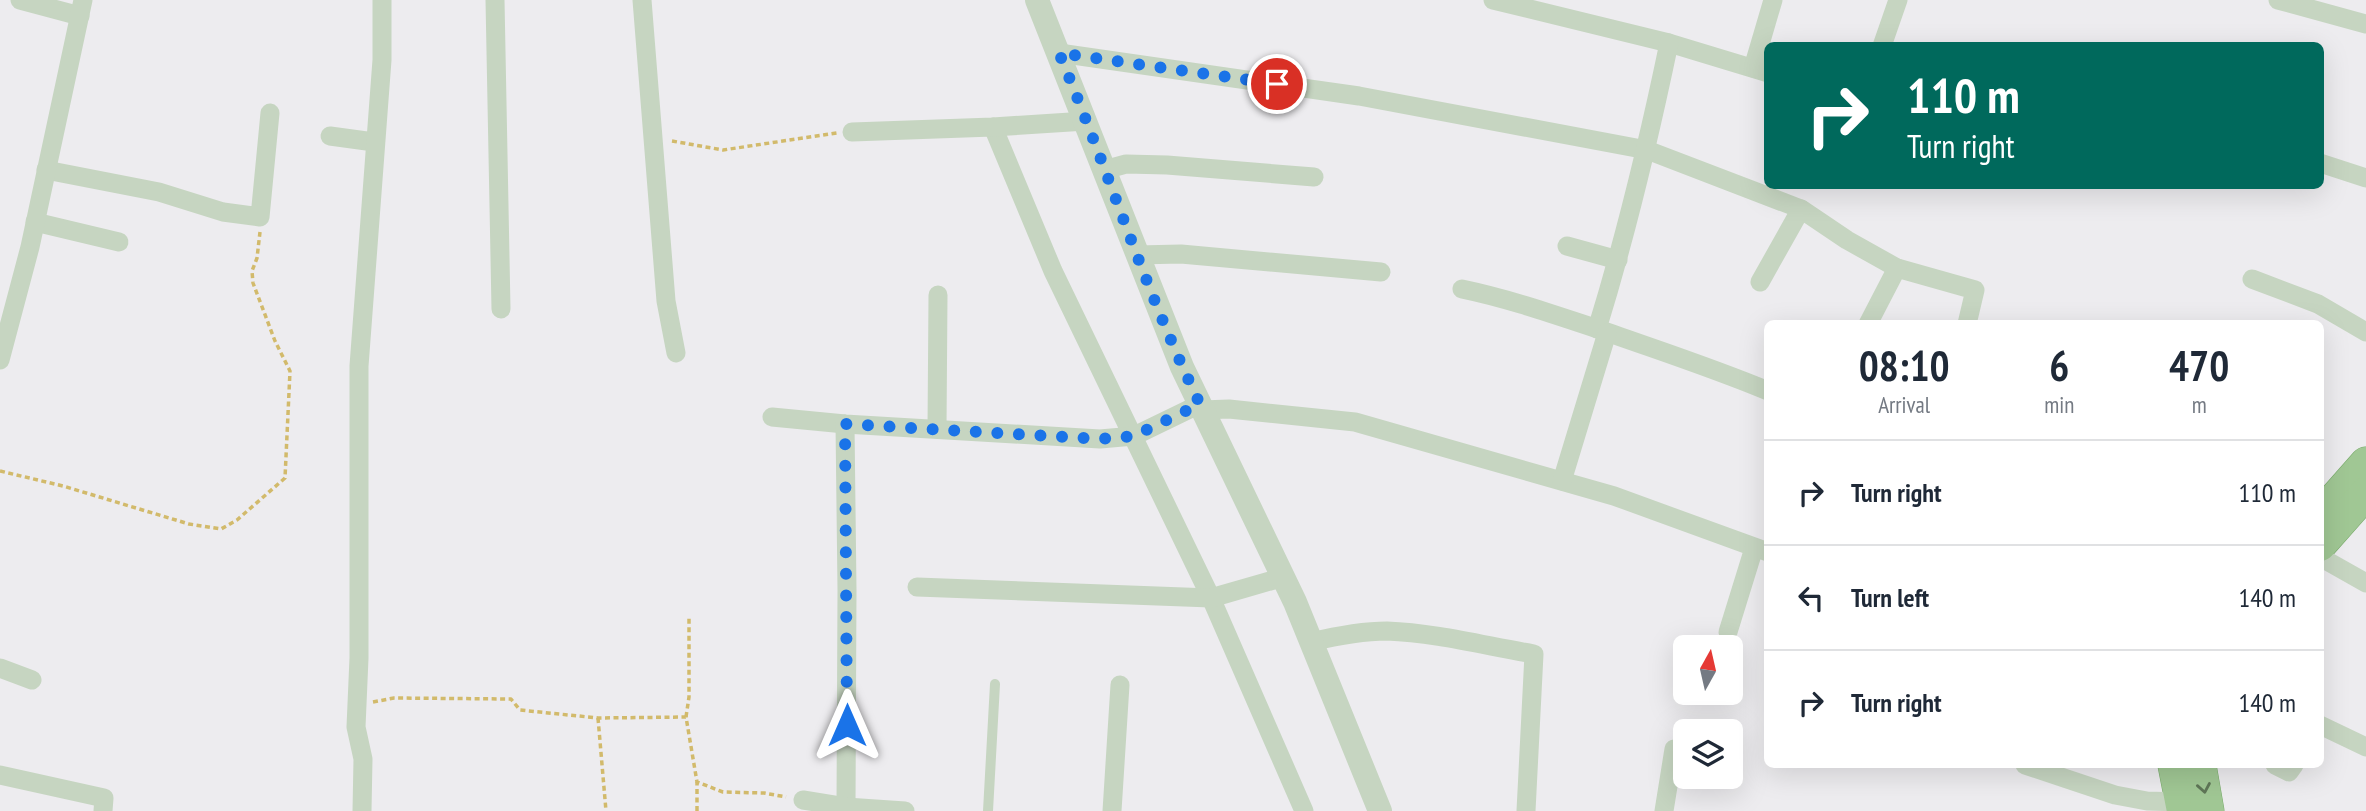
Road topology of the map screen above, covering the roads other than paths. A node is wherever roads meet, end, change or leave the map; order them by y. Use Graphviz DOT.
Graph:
graph roads {
  1 [pos="20,0"];
  2 [pos="382,0"];
  3 [pos="495,0"];
  4 [pos="642,0"];
  5 [pos="1037,0"];
  6 [pos="1493,0"];
  7 [pos="1773,0"];
  8 [pos="1898,0"];
  9 [pos="2278,0"];
  10 [pos="81,8"];
  11 [pos="2366,24"];
  12 [pos="1765,42"];
  13 [pos="1883,42"];
  14 [pos="1670,43"];
  15 [pos="1764,49"];
  16 [pos="1059,53"];
  17 [pos="1760,71"];
  18 [pos="270,113"];
  19 [pos="1086,121"];
  20 [pos="993,127"];
  21 [pos="852,132"];
  22 [pos="330,136"];
  23 [pos="374,142"];
  24 [pos="1647,150"];
  25 [pos="2324,164"];
  26 [pos="46,170"];
  27 [pos="1104,170"];
  28 [pos="1314,177"];
  29 [pos="2366,178"];
  30 [pos="1801,209"];
  31 [pos="35,222"];
  32 [pos="119,242"];
  33 [pos="1567,246"];
  34 [pos="1137,255"];
  35 [pos="1618,260"];
  36 [pos="1897,268"];
  37 [pos="1381,272"];
  38 [pos="2252,279"];
  39 [pos="1760,282"];
  40 [pos="1462,289"];
  41 [pos="937,295"];
  42 [pos="501,309"];
  43 [pos="1870,320"];
  44 [pos="1968,320"];
  45 [pos="1602,331"];
  46 [pos="2366,332"];
  47 [pos="677,353"];
  48 [pos="0,360"];
  49 [pos="1764,389"];
  50 [pos="1201,407"];
  51 [pos="772,417"];
  52 [pos="845,424"];
  53 [pos="937,429"];
  54 [pos="1134,436"];
  55 [pos="2366,463"];
  56 [pos="1562,481"];
  57 [pos="2337,497"];
  58 [pos="2324,534"];
  59 [pos="1761,550"];
  60 [pos="2324,559"];
  61 [pos="1284,578"];
  62 [pos="2366,583"];
  63 [pos="917,587"];
  64 [pos="1211,598"];
  65 [pos="1728,632"];
  66 [pos="1311,642"];
  67 [pos="0,668"];
  68 [pos="32,680"];
  69 [pos="995,684"];
  70 [pos="1120,685"];
  71 [pos="2324,727"];
  72 [pos="2366,747"];
  73 [pos="1673,755"];
  74 [pos="2034,768"];
  75 [pos="2175,768"];
  76 [pos="2199,768"];
  77 [pos="0,775"];
  78 [pos="803,800"];
  79 [pos="846,807"];
  80 [pos="2191,808"];
  81 [pos="1375,810"];
  82 [pos="103,811"];
  83 [pos="362,811"];
  84 [pos="905,811"];
  85 [pos="988,811"];
  86 [pos="1112,811"];
  87 [pos="1304,811"];
  88 [pos="1526,811"];
  89 [pos="1664,811"];
  1 -- 10 [label="street"];
  2 -- 23 [label="street"];
  3 -- 42 [label="street"];
  4 -- 47 [label="street"];
  5 -- 16 [label="street"];
  6 -- 14 [label="street"];
  7 -- 12 [label="street"];
  8 -- 13 [label="street"];
  9 -- 11 [label="street"];
  10 -- 26 [label="street"];
  14 -- 17 [label="street"];
  14 -- 24 [label="street"];
  15 -- 17 [label="street"];
  16 -- 19 [label="street"];
  16 -- 24 [label="street"];
  18 -- 26 [label="street"];
  19 -- 20 [label="street"];
  19 -- 27 [label="street"];
  20 -- 21 [label="street"];
  20 -- 54 [label="street"];
  22 -- 23 [label="street"];
  23 -- 83 [label="street"];
  24 -- 30 [label="street"];
  24 -- 35 [label="street"];
  25 -- 29 [label="street"];
  26 -- 31 [label="street"];
  27 -- 28 [label="street"];
  27 -- 34 [label="street"];
  30 -- 36 [label="street"];
  30 -- 39 [label="street"];
  31 -- 32 [label="street"];
  31 -- 48 [label="street"];
  33 -- 35 [label="street"];
  34 -- 37 [label="street"];
  34 -- 50 [label="street"];
  35 -- 45 [label="street"];
  36 -- 43 [label="street"];
  36 -- 44 [label="street"];
  38 -- 46 [label="street"];
  40 -- 45 [label="street"];
  41 -- 53 [label="street"];
  45 -- 49 [label="street"];
  45 -- 56 [label="street"];
  50 -- 54 [label="street"];
  50 -- 56 [label="street"];
  50 -- 61 [label="street"];
  51 -- 52 [label="street"];
  52 -- 53 [label="street"];
  52 -- 79 [label="street"];
  53 -- 54 [label="street"];
  54 -- 64 [label="street"];
  55 -- 57 [label="highway"];
  56 -- 59 [label="street"];
  57 -- 58 [label="highway"];
  59 -- 65 [label="street"];
  60 -- 62 [label="street"];
  61 -- 64 [label="street"];
  61 -- 66 [label="street"];
  63 -- 64 [label="street"];
  64 -- 87 [label="street"];
  66 -- 81 [label="street"];
  66 -- 88 [label="street"];
  67 -- 68 [label="street"];
  69 -- 85 [label="lane"];
  70 -- 86 [label="street"];
  71 -- 72 [label="street"];
  73 -- 89 [label="street"];
  74 -- 80 [label="street"];
  75 -- 80 [label="highway"];
  76 -- 80 [label="highway, one-way"];
  77 -- 82 [label="street"];
  78 -- 79 [label="street"];
  79 -- 84 [label="street"];
}
